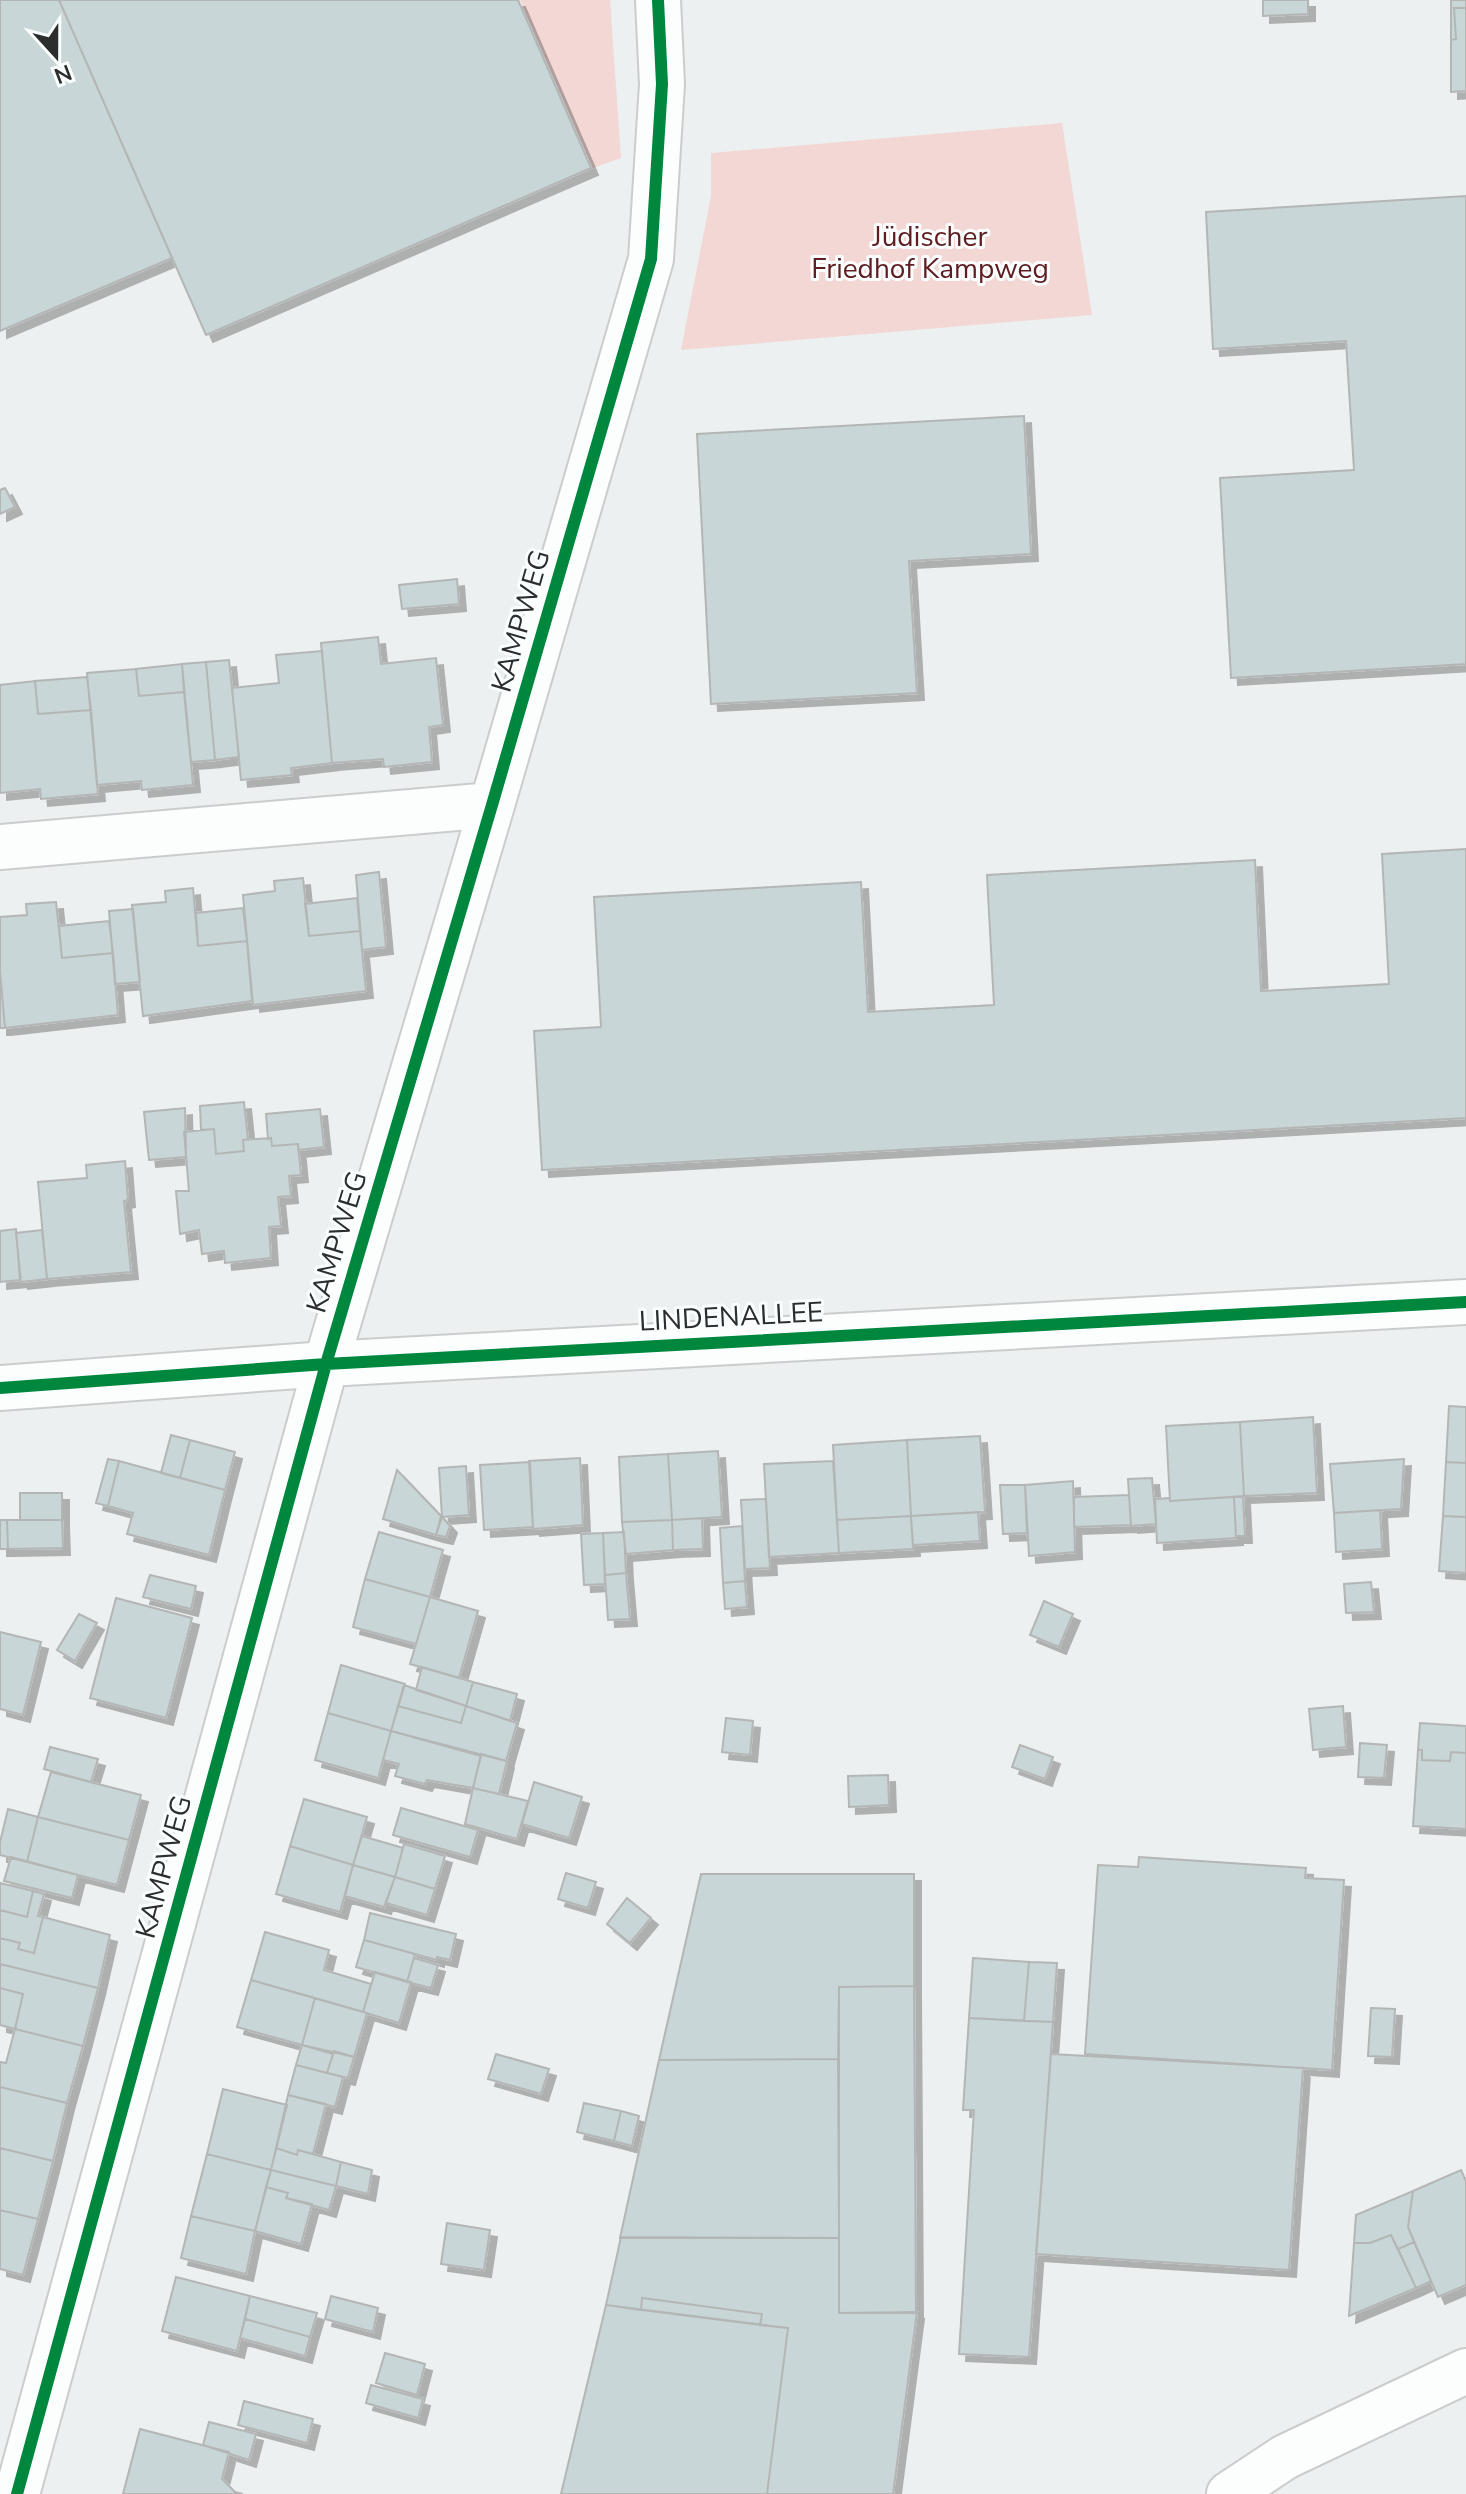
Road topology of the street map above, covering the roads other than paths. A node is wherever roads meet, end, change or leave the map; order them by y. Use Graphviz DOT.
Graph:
graph roads {
  1 [pos="658,0"];
  2 [pos="492,805"];
  3 [pos="0,847"];
  4 [pos="1466,1302"];
  5 [pos="326,1364"];
  6 [pos="0,1388"];
  7 [pos="1466,2371"];
  8 [pos="17,2494"];
  9 [pos="1229,2494"];
  1 -- 2 [label="street, KAMPWEG"];
  2 -- 3 [label="street"];
  2 -- 5 [label="street, KAMPWEG"];
  4 -- 5 [label="street, LINDENALLEE"];
  5 -- 6 [label="street, LINDENALLEE"];
  5 -- 8 [label="street, KAMPWEG"];
  7 -- 9 [label="street"];
}
